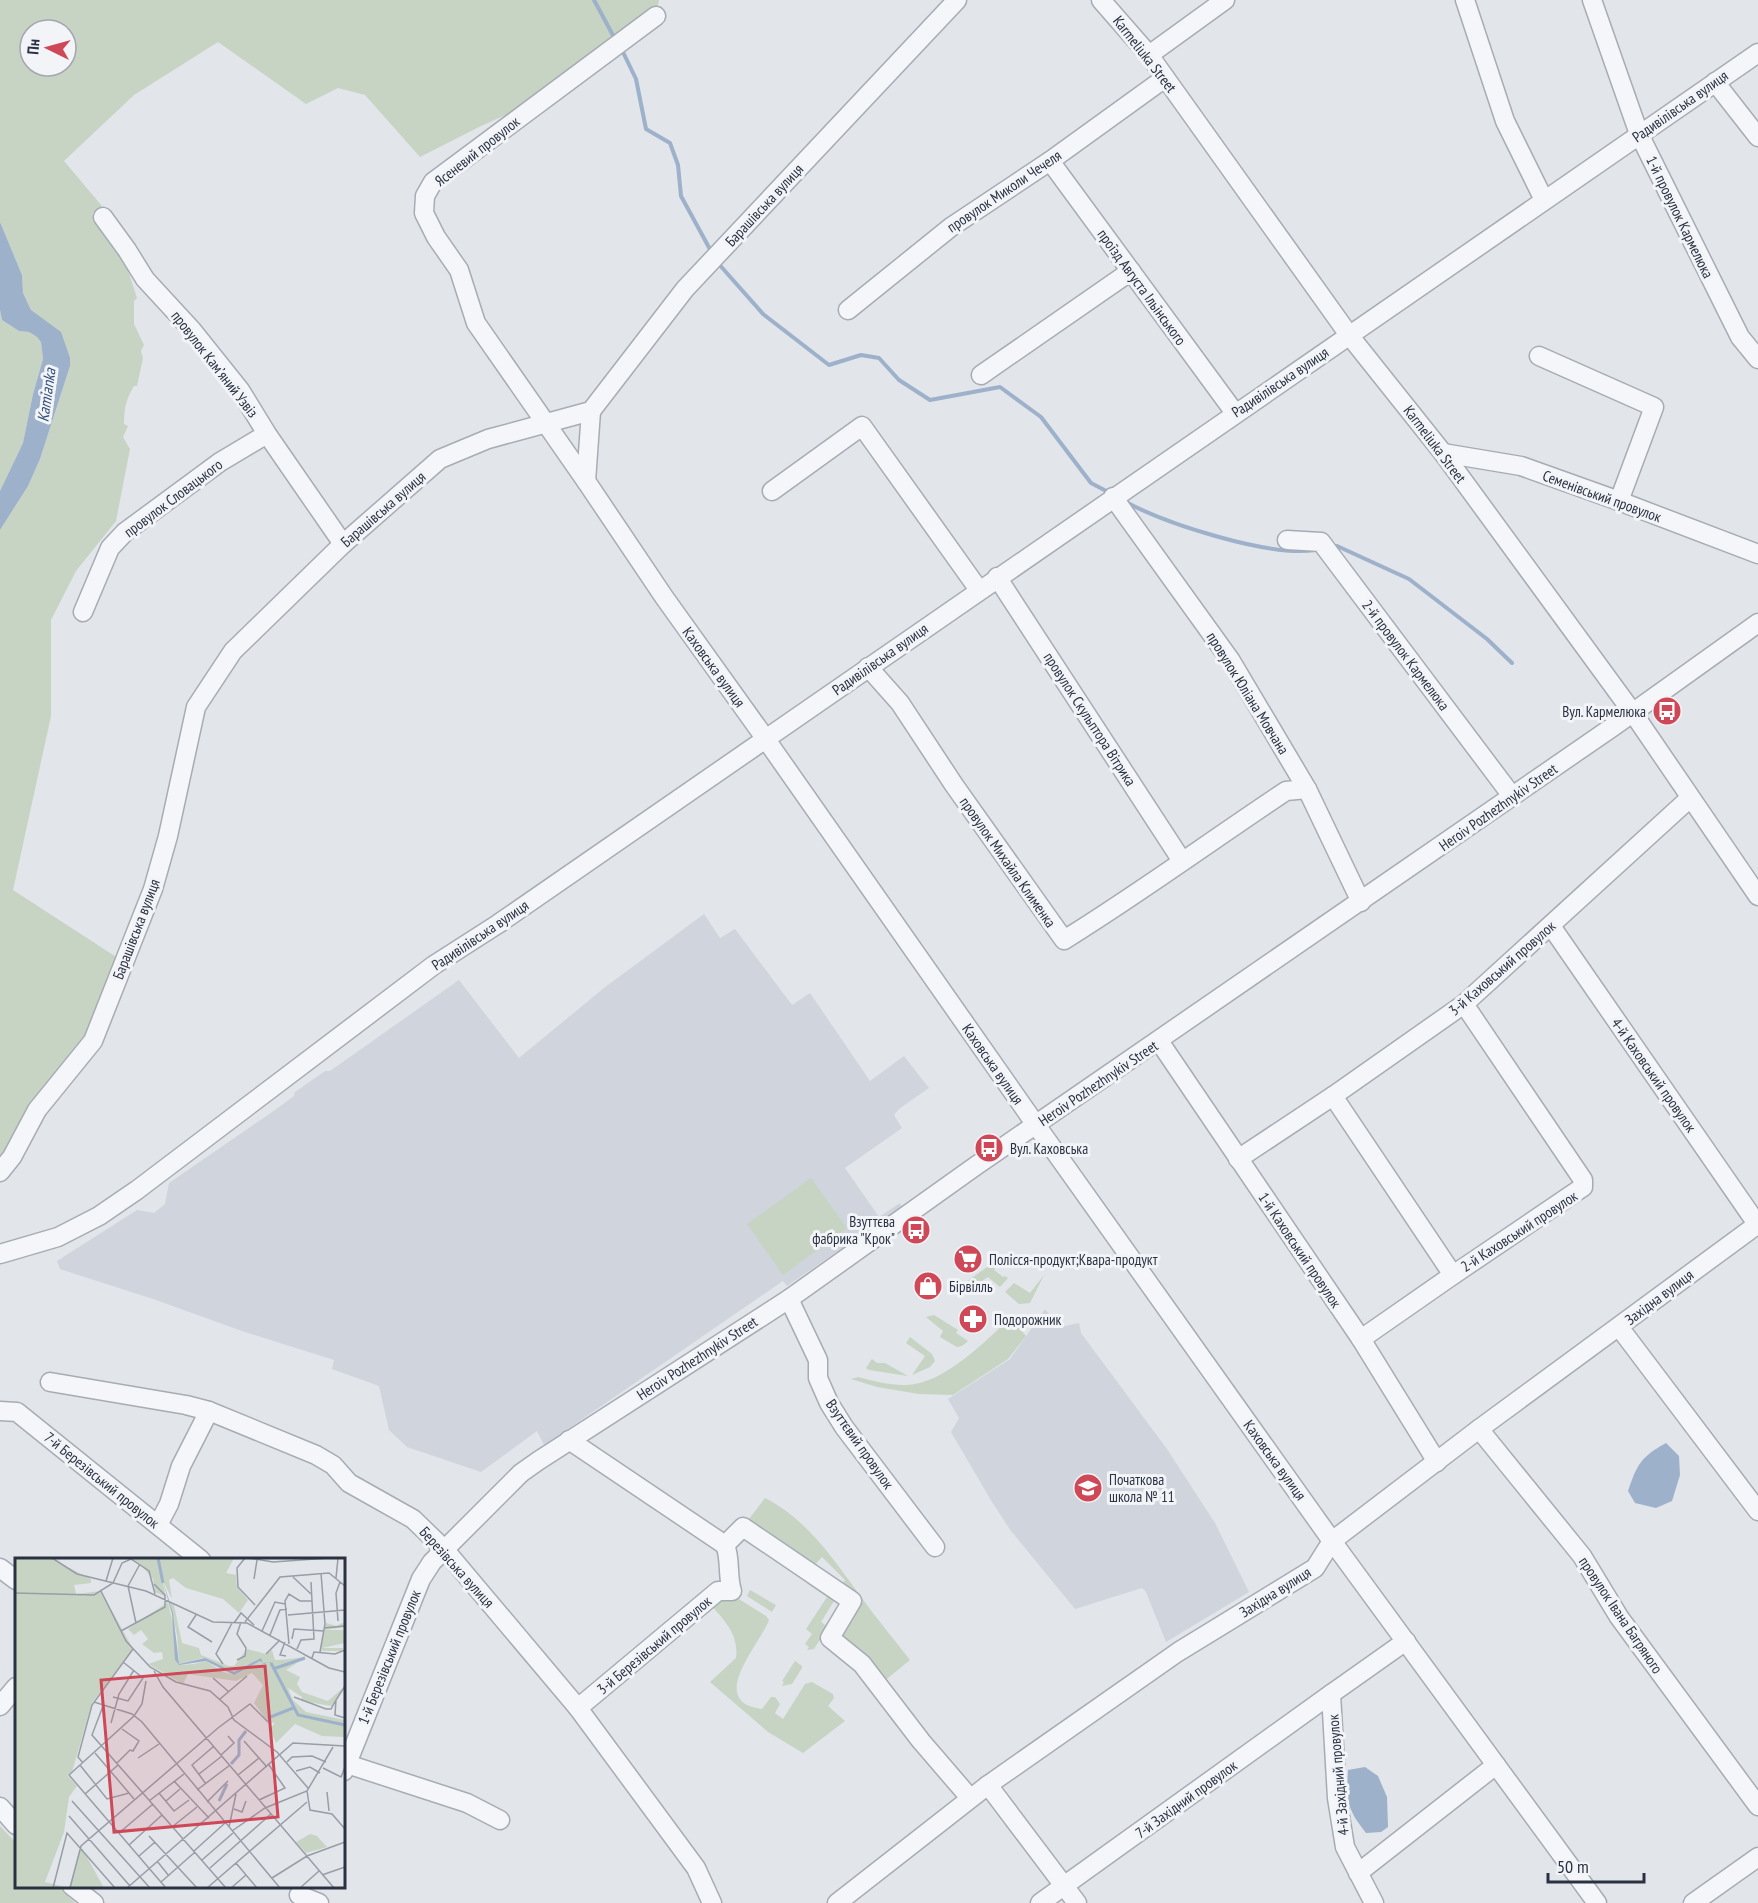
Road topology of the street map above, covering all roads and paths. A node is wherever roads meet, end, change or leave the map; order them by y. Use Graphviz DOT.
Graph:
graph roads {
  1 [pos="957,0"];
  2 [pos="1101,0"];
  3 [pos="1225,0"];
  4 [pos="1465,0"];
  5 [pos="1592,0"];
  6 [pos="656,16"];
  7 [pos="1758,53"];
  8 [pos="1149,55"];
  9 [pos="1165,78"];
  10 [pos="1715,82"];
  11 [pos="1639,134"];
  12 [pos="1758,137"];
  13 [pos="1050,160"];
  14 [pos="1544,200"];
  15 [pos="103,217"];
  16 [pos="1131,271"];
  17 [pos="848,310"];
  18 [pos="1349,335"];
  19 [pos="1539,356"];
  20 [pos="1758,359"];
  21 [pos="981,375"];
  22 [pos="591,411"];
  23 [pos="1235,413"];
  24 [pos="545,424"];
  25 [pos="267,434"];
  26 [pos="1443,453"];
  27 [pos="586,481"];
  28 [pos="772,491"];
  29 [pos="1113,497"];
  30 [pos="1619,501"];
  31 [pos="1287,540"];
  32 [pos="343,544"];
  33 [pos="1758,554"];
  34 [pos="997,577"];
  35 [pos="979,590"];
  36 [pos="83,612"];
  37 [pos="1758,623"];
  38 [pos="868,667"];
  39 [pos="1633,713"];
  40 [pos="765,738"];
  41 [pos="1307,789"];
  42 [pos="1512,796"];
  43 [pos="1690,798"];
  44 [pos="1182,861"];
  45 [pos="1758,896"];
  46 [pos="1361,902"];
  47 [pos="1551,926"];
  48 [pos="1464,1004"];
  49 [pos="1159,1041"];
  50 [pos="1333,1096"];
  51 [pos="1036,1125"];
  52 [pos="1238,1159"];
  53 [pos="0,1172"];
  54 [pos="1758,1224"];
  55 [pos="0,1254"];
  56 [pos="1453,1275"];
  57 [pos="789,1299"];
  58 [pos="1619,1327"];
  59 [pos="1361,1339"];
  60 [pos="50,1382"];
  61 [pos="0,1411"];
  62 [pos="209,1411"];
  63 [pos="1479,1429"];
  64 [pos="569,1440"];
  65 [pos="1437,1462"];
  66 [pos="1758,1511"];
  67 [pos="158,1525"];
  68 [pos="1332,1540"];
  69 [pos="724,1545"];
  70 [pos="935,1547"];
  71 [pos="445,1550"];
  72 [pos="199,1558"];
  73 [pos="0,1568"];
  74 [pos="15,1579"];
  75 [pos="1406,1641"];
  76 [pos="15,1688"];
  77 [pos="1331,1694"];
  78 [pos="0,1706"];
  79 [pos="578,1708"];
  80 [pos="345,1764"];
  81 [pos="345,1766"];
  82 [pos="1496,1766"];
  83 [pos="988,1785"];
  84 [pos="970,1798"];
  85 [pos="1758,1806"];
  86 [pos="0,1807"];
  87 [pos="500,1820"];
  88 [pos="15,1824"];
  89 [pos="1758,1857"];
  90 [pos="1358,1873"];
  91 [pos="1065,1887"];
  92 [pos="73,1888"];
  93 [pos="299,1895"];
  94 [pos="94,1903"];
  95 [pos="319,1903"];
  96 [pos="712,1903"];
  97 [pos="837,1903"];
  98 [pos="1040,1903"];
  99 [pos="1077,1903"];
  100 [pos="1374,1903"];
  101 [pos="1597,1903"];
  102 [pos="1693,1903"];
  1 -- 22 [label="street, Барашівська вулиця"];
  2 -- 8 [label="street, Karmeliuka Street"];
  3 -- 8 [label="street"];
  4 -- 14 [label="street"];
  5 -- 11 [label="street, 1-й провулок Кармелюка"];
  6 -- 24 [label="street, Ясеневий провулок"];
  7 -- 10 [label="street, Радивілівська вулиця"];
  8 -- 9 [label="street, Karmeliuka Street"];
  9 -- 13 [label="street, провулок Миколи Чечеля"];
  9 -- 18 [label="street, Karmeliuka Street"];
  10 -- 11 [label="street, Радивілівська вулиця"];
  10 -- 12 [label="street"];
  11 -- 14 [label="street, Радивілівська вулиця"];
  11 -- 20 [label="street, 1-й провулок Кармелюка"];
  13 -- 16 [label="street, проїзд Августа Ільїнського"];
  13 -- 17 [label="street, провулок Миколи Чечеля"];
  14 -- 18 [label="street, Радивілівська вулиця"];
  15 -- 25 [label="street, провулок Камʼяний Узвіз"];
  16 -- 21 [label="street"];
  16 -- 23 [label="street, проїзд Августа Ільїнського"];
  18 -- 23 [label="street, Радивілівська вулиця"];
  18 -- 26 [label="street, Karmeliuka Street"];
  19 -- 30 [label="street"];
  22 -- 24 [label="street, Барашівська вулиця"];
  22 -- 27 [label="street"];
  23 -- 29 [label="street, Радивілівська вулиця"];
  24 -- 27 [label="street, Каховська вулиця"];
  24 -- 32 [label="street, Барашівська вулиця"];
  25 -- 32 [label="street, провулок Камʼяний Узвіз"];
  25 -- 36 [label="street, провулок Словацького"];
  26 -- 30 [label="street, Семенівський провулок"];
  26 -- 39 [label="street, Karmeliuka Street"];
  27 -- 40 [label="street, Каховська вулиця"];
  28 -- 35 [label="street"];
  29 -- 34 [label="street, Радивілівська вулиця"];
  29 -- 41 [label="street, провулок Юліана Мовчана"];
  30 -- 33 [label="street, Семенівський провулок"];
  31 -- 42 [label="street, 2-й провулок Кармелюка"];
  32 -- 53 [label="street, Барашівська вулиця"];
  34 -- 35 [label="street, Радивілівська вулиця"];
  34 -- 44 [label="street, провулок Скульптора Вітрика"];
  35 -- 38 [label="street, Радивілівська вулиця"];
  37 -- 39 [label="street, Heroiv Pozhezhnykiv Street"];
  38 -- 40 [label="street, Радивілівська вулиця"];
  38 -- 44 [label="street, провулок Михайла Клименка"];
  39 -- 42 [label="street, Heroiv Pozhezhnykiv Street"];
  39 -- 43 [label="street, Karmeliuka Street"];
  40 -- 51 [label="street, Каховська вулиця"];
  40 -- 55 [label="street, Радивілівська вулиця"];
  41 -- 44 [label="street, провулок Михайла Клименка"];
  41 -- 46 [label="street, провулок Юліана Мовчана"];
  42 -- 46 [label="street, Heroiv Pozhezhnykiv Street"];
  43 -- 45 [label="street, Karmeliuka Street"];
  43 -- 47 [label="street, 3-й Каховський провулок"];
  46 -- 49 [label="street, Heroiv Pozhezhnykiv Street"];
  47 -- 48 [label="street, 3-й Каховський провулок"];
  47 -- 54 [label="street, 4-й Каховський провулок"];
  48 -- 50 [label="street, 3-й Каховський провулок"];
  48 -- 56 [label="street, 2-й Каховський провулок"];
  49 -- 51 [label="street, Heroiv Pozhezhnykiv Street"];
  49 -- 52 [label="street, 1-й Каховський провулок"];
  50 -- 52 [label="street, 3-й Каховський провулок"];
  50 -- 56 [label="street"];
  51 -- 57 [label="street, Heroiv Pozhezhnykiv Street"];
  51 -- 68 [label="street, Каховська вулиця"];
  52 -- 59 [label="street, 1-й Каховський провулок"];
  54 -- 58 [label="street, Західна вулиця"];
  56 -- 59 [label="street, 2-й Каховський провулок"];
  57 -- 64 [label="street, Heroiv Pozhezhnykiv Street"];
  57 -- 70 [label="street, Взуттєвий провулок"];
  58 -- 63 [label="street, Західна вулиця"];
  58 -- 66 [label="street"];
  59 -- 65 [label="street, 1-й Каховський провулок"];
  60 -- 62 [label="street, Березівська вулиця"];
  61 -- 67 [label="street, 7-й Березівський провулок"];
  62 -- 67 [label="street"];
  62 -- 71 [label="street, Березівська вулиця"];
  63 -- 65 [label="street, Західна вулиця"];
  63 -- 85 [label="street, провулок Івана Багряного"];
  64 -- 69 [label="street"];
  64 -- 71 [label="street, Heroiv Pozhezhnykiv Street"];
  65 -- 68 [label="street, Західна вулиця"];
  67 -- 72 [label="street, 7-й Березівський провулок"];
  68 -- 75 [label="street, Каховська вулиця"];
  68 -- 83 [label="street, Західна вулиця"];
  69 -- 79 [label="street, 3-й Березівський провулок"];
  69 -- 84 [label="street"];
  71 -- 79 [label="street, Березівська вулиця"];
  71 -- 80 [label="street, 1-й Березівський провулок"];
  73 -- 74 [label="street"];
  75 -- 77 [label="street, 4-й Західний провулок"];
  75 -- 82 [label="street, Каховська вулиця"];
  76 -- 78 [label="street"];
  77 -- 90 [label="street, 4-й Західний провулок"];
  77 -- 91 [label="street, 7-й Західний провулок"];
  79 -- 96 [label="street, Березівська вулиця"];
  81 -- 87 [label="street"];
  82 -- 90 [label="street"];
  82 -- 101 [label="street, Каховська вулиця"];
  83 -- 84 [label="street, Західна вулиця"];
  83 -- 91 [label="street"];
  84 -- 97 [label="street, Західна вулиця"];
  86 -- 88 [label="street"];
  89 -- 102 [label="street"];
  90 -- 100 [label="street, 4-й Західний провулок"];
  91 -- 98 [label="street, 7-й Західний провулок"];
  91 -- 99 [label="street"];
  92 -- 94 [label="street"];
  93 -- 95 [label="street"];
}
